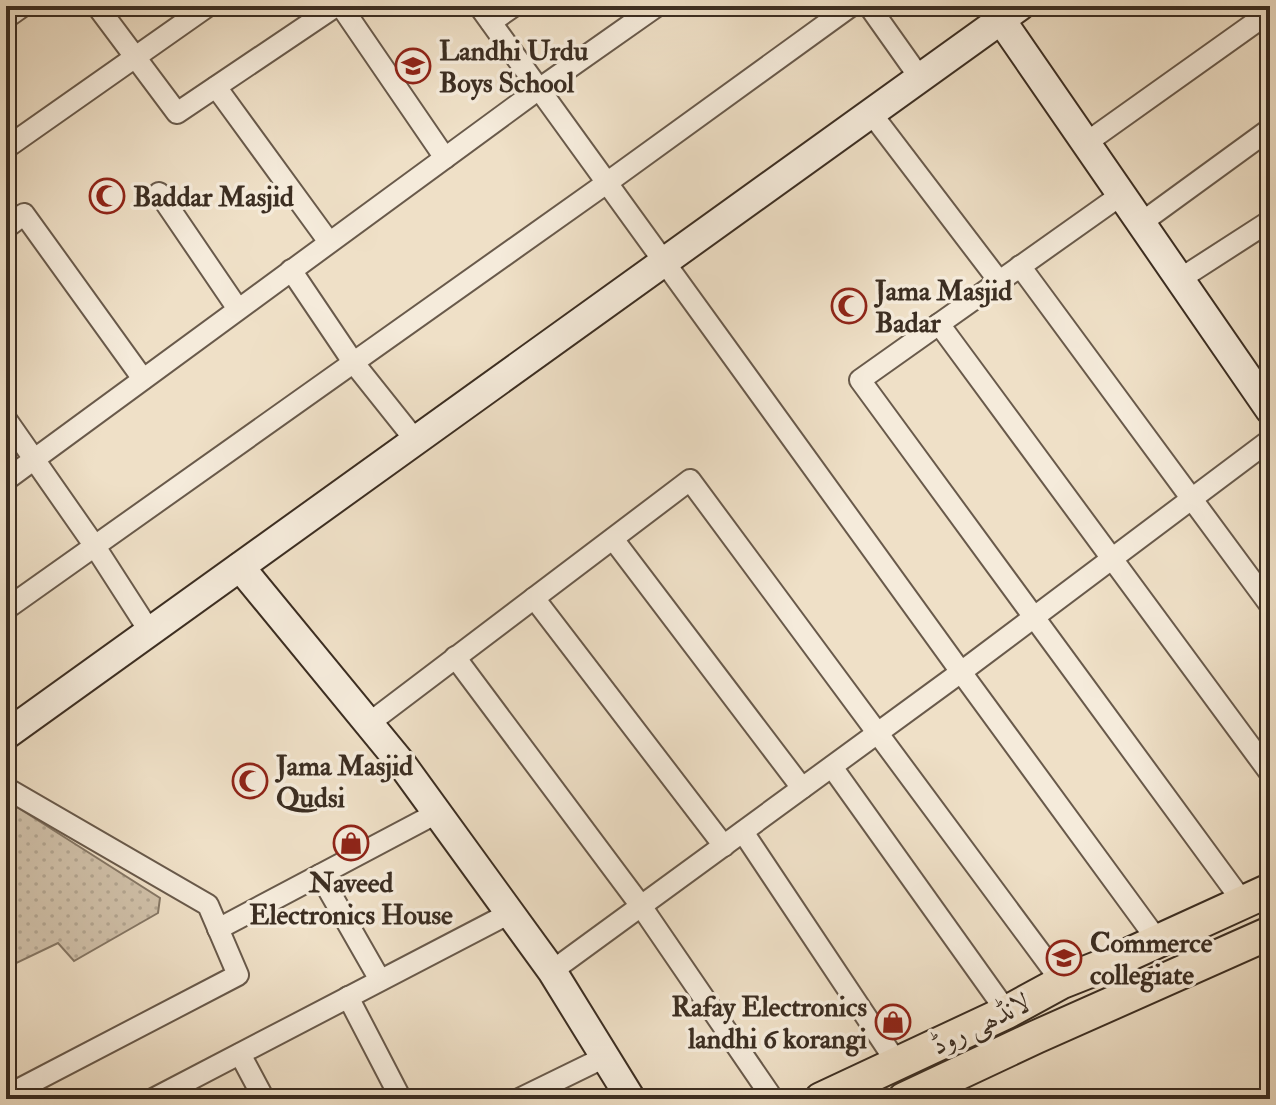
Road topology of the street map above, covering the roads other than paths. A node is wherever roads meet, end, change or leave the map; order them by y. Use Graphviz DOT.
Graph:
graph roads {
  1 [pos="23,6"];
  2 [pos="97,6"];
  3 [pos="208,6"];
  4 [pos="338,6"];
  5 [pos="514,6"];
  6 [pos="657,6"];
  7 [pos="851,6"];
  8 [pos="869,6"];
  9 [pos="1270,12"];
  10 [pos="1011,13"];
  11 [pos="485,14"];
  12 [pos="6,18"];
  13 [pos="135,59"];
  14 [pos="920,78"];
  15 [pos="216,87"];
  16 [pos="539,89"];
  17 [pos="871,113"];
  18 [pos="1270,129"];
  19 [pos="1086,143"];
  20 [pos="6,148"];
  21 [pos="445,158"];
  22 [pos="608,182"];
  23 [pos="159,193"];
  24 [pos="1121,195"];
  25 [pos="1270,221"];
  26 [pos="1141,223"];
  27 [pos="6,228"];
  28 [pos="329,242"];
  29 [pos="664,262"];
  30 [pos="1020,266"];
  31 [pos="291,270"];
  32 [pos="1180,279"];
  33 [pos="999,281"];
  34 [pos="238,309"];
  35 [pos="939,324"];
  36 [pos="353,362"];
  37 [pos="143,379"];
  38 [pos="1270,410"];
  39 [pos="6,419"];
  40 [pos="1270,440"];
  41 [pos="416,441"];
  42 [pos="35,459"];
  43 [pos="6,480"];
  44 [pos="1191,499"];
  45 [pos="613,539"];
  46 [pos="94,545"];
  47 [pos="1112,558"];
  48 [pos="240,567"];
  49 [pos="534,598"];
  50 [pos="1270,605"];
  51 [pos="6,609"];
  52 [pos="1034,616"];
  53 [pos="150,632"];
  54 [pos="455,657"];
  55 [pos="961,672"];
  56 [pos="368,724"];
  57 [pos="877,733"];
  58 [pos="6,735"];
  59 [pos="832,767"];
  60 [pos="1270,773"];
  61 [pos="6,788"];
  62 [pos="802,788"];
  63 [pos="437,813"];
  64 [pos="743,832"];
  65 [pos="724,846"];
  66 [pos="320,875"];
  67 [pos="1257,896"];
  68 [pos="641,906"];
  69 [pos="510,913"];
  70 [pos="218,929"];
  71 [pos="1270,933"];
  72 [pos="1158,941"];
  73 [pos="552,971"];
  74 [pos="380,980"];
  75 [pos="1062,982"];
  76 [pos="348,997"];
  77 [pos="1007,1012"];
  78 [pos="240,1054"];
  79 [pos="605,1057"];
  80 [pos="897,1063"];
  81 [pos="6,1096"];
  82 [pos="153,1099"];
  83 [pos="264,1099"];
  84 [pos="401,1099"];
  85 [pos="519,1099"];
  86 [pos="631,1099"];
  87 [pos="773,1099"];
  88 [pos="821,1099"];
  89 [pos="904,1099"];
  1 -- 12 [label="street"];
  2 -- 13 [label="street"];
  3 -- 13 [label="street"];
  4 -- 15 [label="street"];
  4 -- 21 [label="street"];
  5 -- 11 [label="street"];
  6 -- 16 [label="street"];
  7 -- 22 [label="street"];
  8 -- 14 [label="street"];
  9 -- 19 [label="street"];
  10 -- 14 [label="street"];
  10 -- 19 [label="street"];
  11 -- 16 [label="street"];
  13 -- 15 [label="street"];
  13 -- 20 [label="street"];
  14 -- 17 [label="street"];
  15 -- 28 [label="street"];
  16 -- 21 [label="street"];
  16 -- 22 [label="street"];
  17 -- 29 [label="street"];
  17 -- 33 [label="street"];
  18 -- 26 [label="street"];
  19 -- 24 [label="street"];
  21 -- 28 [label="street"];
  22 -- 29 [label="street"];
  22 -- 36 [label="street"];
  23 -- 34 [label="street"];
  24 -- 26 [label="street"];
  24 -- 30 [label="street"];
  25 -- 32 [label="street"];
  26 -- 32 [label="street"];
  27 -- 37 [label="street"];
  28 -- 31 [label="street"];
  29 -- 41 [label="street"];
  29 -- 55 [label="street"];
  30 -- 33 [label="street"];
  30 -- 44 [label="street"];
  31 -- 34 [label="street"];
  31 -- 36 [label="street"];
  32 -- 38 [label="street"];
  33 -- 35 [label="street"];
  34 -- 37 [label="street"];
  35 -- 47 [label="street"];
  35 -- 52 [label="street"];
  36 -- 41 [label="street"];
  36 -- 46 [label="street"];
  37 -- 42 [label="street"];
  39 -- 42 [label="street"];
  40 -- 44 [label="street"];
  41 -- 48 [label="street"];
  42 -- 43 [label="street"];
  42 -- 46 [label="street"];
  44 -- 47 [label="street"];
  44 -- 50 [label="street"];
  45 -- 49 [label="street"];
  45 -- 57 [label="street"];
  45 -- 62 [label="street"];
  46 -- 51 [label="street"];
  46 -- 53 [label="street"];
  47 -- 52 [label="street"];
  47 -- 60 [label="street"];
  48 -- 53 [label="street"];
  48 -- 56 [label="street"];
  49 -- 54 [label="street"];
  49 -- 65 [label="street"];
  52 -- 55 [label="street"];
  52 -- 67 [label="street"];
  53 -- 58 [label="street"];
  54 -- 56 [label="street"];
  54 -- 68 [label="street"];
  55 -- 57 [label="street"];
  55 -- 72 [label="street"];
  56 -- 63 [label="street"];
  57 -- 59 [label="street"];
  57 -- 75 [label="street"];
  59 -- 62 [label="street"];
  59 -- 77 [label="street"];
  61 -- 70 [label="street"];
  62 -- 64 [label="street"];
  63 -- 66 [label="street"];
  63 -- 69 [label="street"];
  64 -- 65 [label="street"];
  64 -- 80 [label="street"];
  65 -- 68 [label="street"];
  66 -- 70 [label="street"];
  66 -- 74 [label="street"];
  67 -- 72 [label="main road, لانڈھی روڈ"];
  68 -- 73 [label="street"];
  68 -- 87 [label="street"];
  69 -- 73 [label="street"];
  69 -- 74 [label="street"];
  70 -- 81 [label="street"];
  71 -- 89 [label="main road, لانڈھی روڈ"];
  72 -- 75 [label="main road, لانڈھی روڈ"];
  73 -- 79 [label="street"];
  74 -- 76 [label="street"];
  75 -- 77 [label="main road, لانڈھی روڈ"];
  76 -- 78 [label="street"];
  76 -- 84 [label="street"];
  77 -- 80 [label="main road, لانڈھی روڈ"];
  78 -- 82 [label="street"];
  78 -- 83 [label="street"];
  79 -- 85 [label="street"];
  79 -- 86 [label="street"];
  80 -- 88 [label="main road, لانڈھی روڈ"];
}
